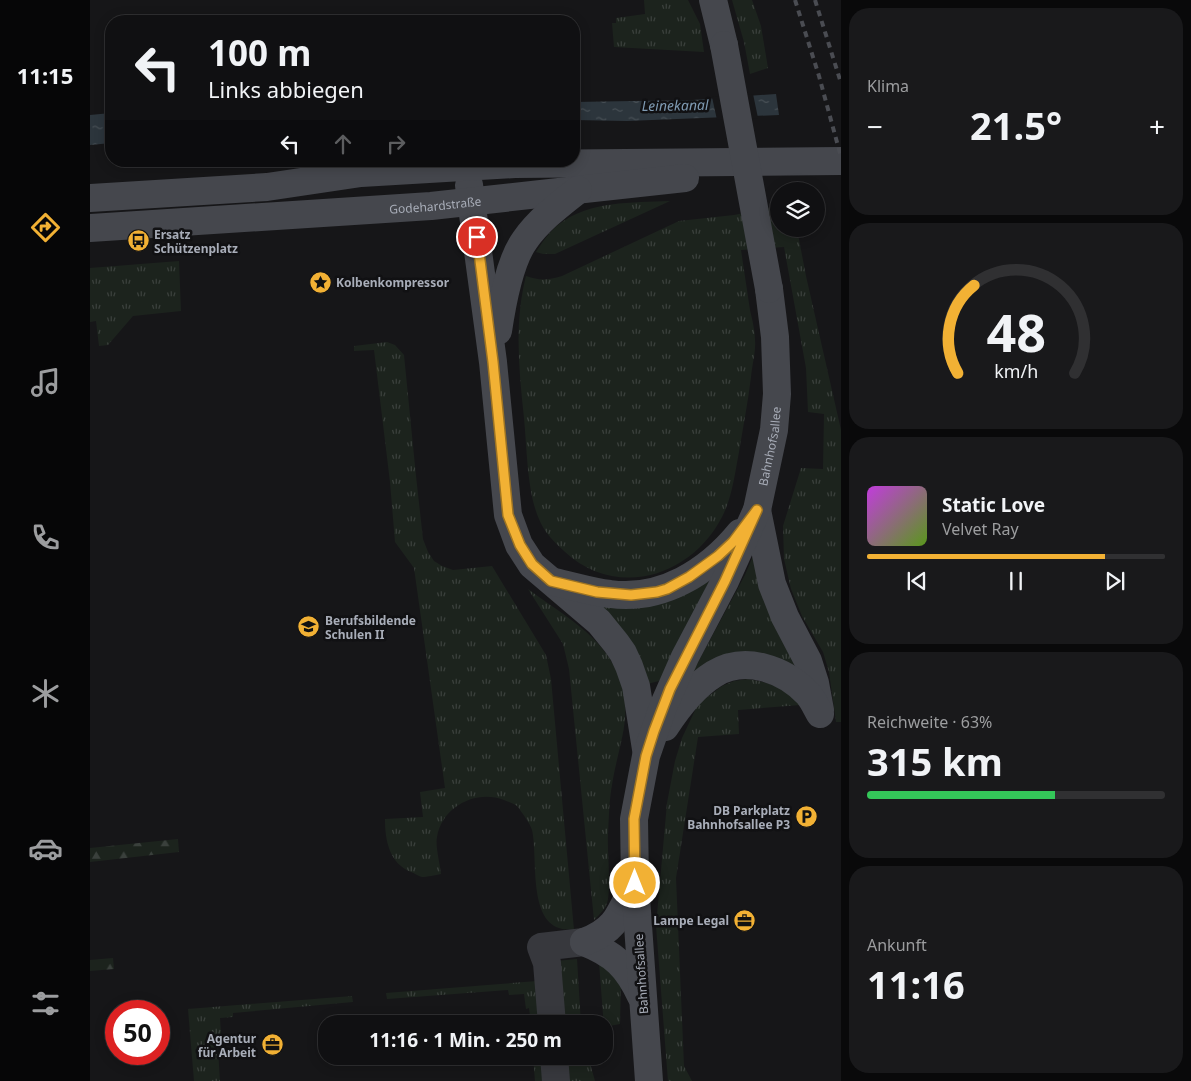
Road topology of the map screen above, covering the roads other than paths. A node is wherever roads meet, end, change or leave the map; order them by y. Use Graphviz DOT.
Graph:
graph roads {
  1 [pos="713,0"];
  2 [pos="841,161"];
  3 [pos="778,162"];
  4 [pos="580,164"];
  5 [pos="454,167"];
  6 [pos="467,167"];
  7 [pos="578,190"];
  8 [pos="90,198"];
  9 [pos="472,202"];
  10 [pos="90,228"];
  11 [pos="493,362"];
  12 [pos="757,510"];
  13 [pos="551,581"];
  14 [pos="646,756"];
  15 [pos="635,883"];
  16 [pos="584,942"];
  17 [pos="643,1001"];
  18 [pos="551,1015"];
  19 [pos="555,1065"];
  20 [pos="556,1081"];
  21 [pos="649,1081"];
  1 -- 12 [label="main road, Bahnhofsallee, bridge"];
  2 -- 3 [label="main road, Godehardstraße"];
  3 -- 4 [label="main road, Godehardstraße"];
  3 -- 7 [label="main road, Godehardstraße"];
  5 -- 8 [label="main road, Godehardstraße"];
  6 -- 9 [label="main road"];
  7 -- 9 [label="main road, Godehardstraße"];
  7 -- 11 [label="main road"];
  9 -- 10 [label="main road, Godehardstraße"];
  9 -- 11 [label="main road"];
  11 -- 13 [label="main road"];
  12 -- 13 [label="main road"];
  12 -- 14 [label="main road, Bahnhofsallee"];
  12 -- 14 [label="main road"];
  13 -- 14 [label="main road"];
  14 -- 15 [label="main road, Bahnhofsallee"];
  15 -- 16 [label="main road"];
  15 -- 17 [label="main road, Bahnhofsallee"];
  16 -- 17 [label="main road"];
  16 -- 18 [label="street"];
  17 -- 21 [label="main road, Bahnhofsallee"];
  19 -- 20 [label="street"];
}
